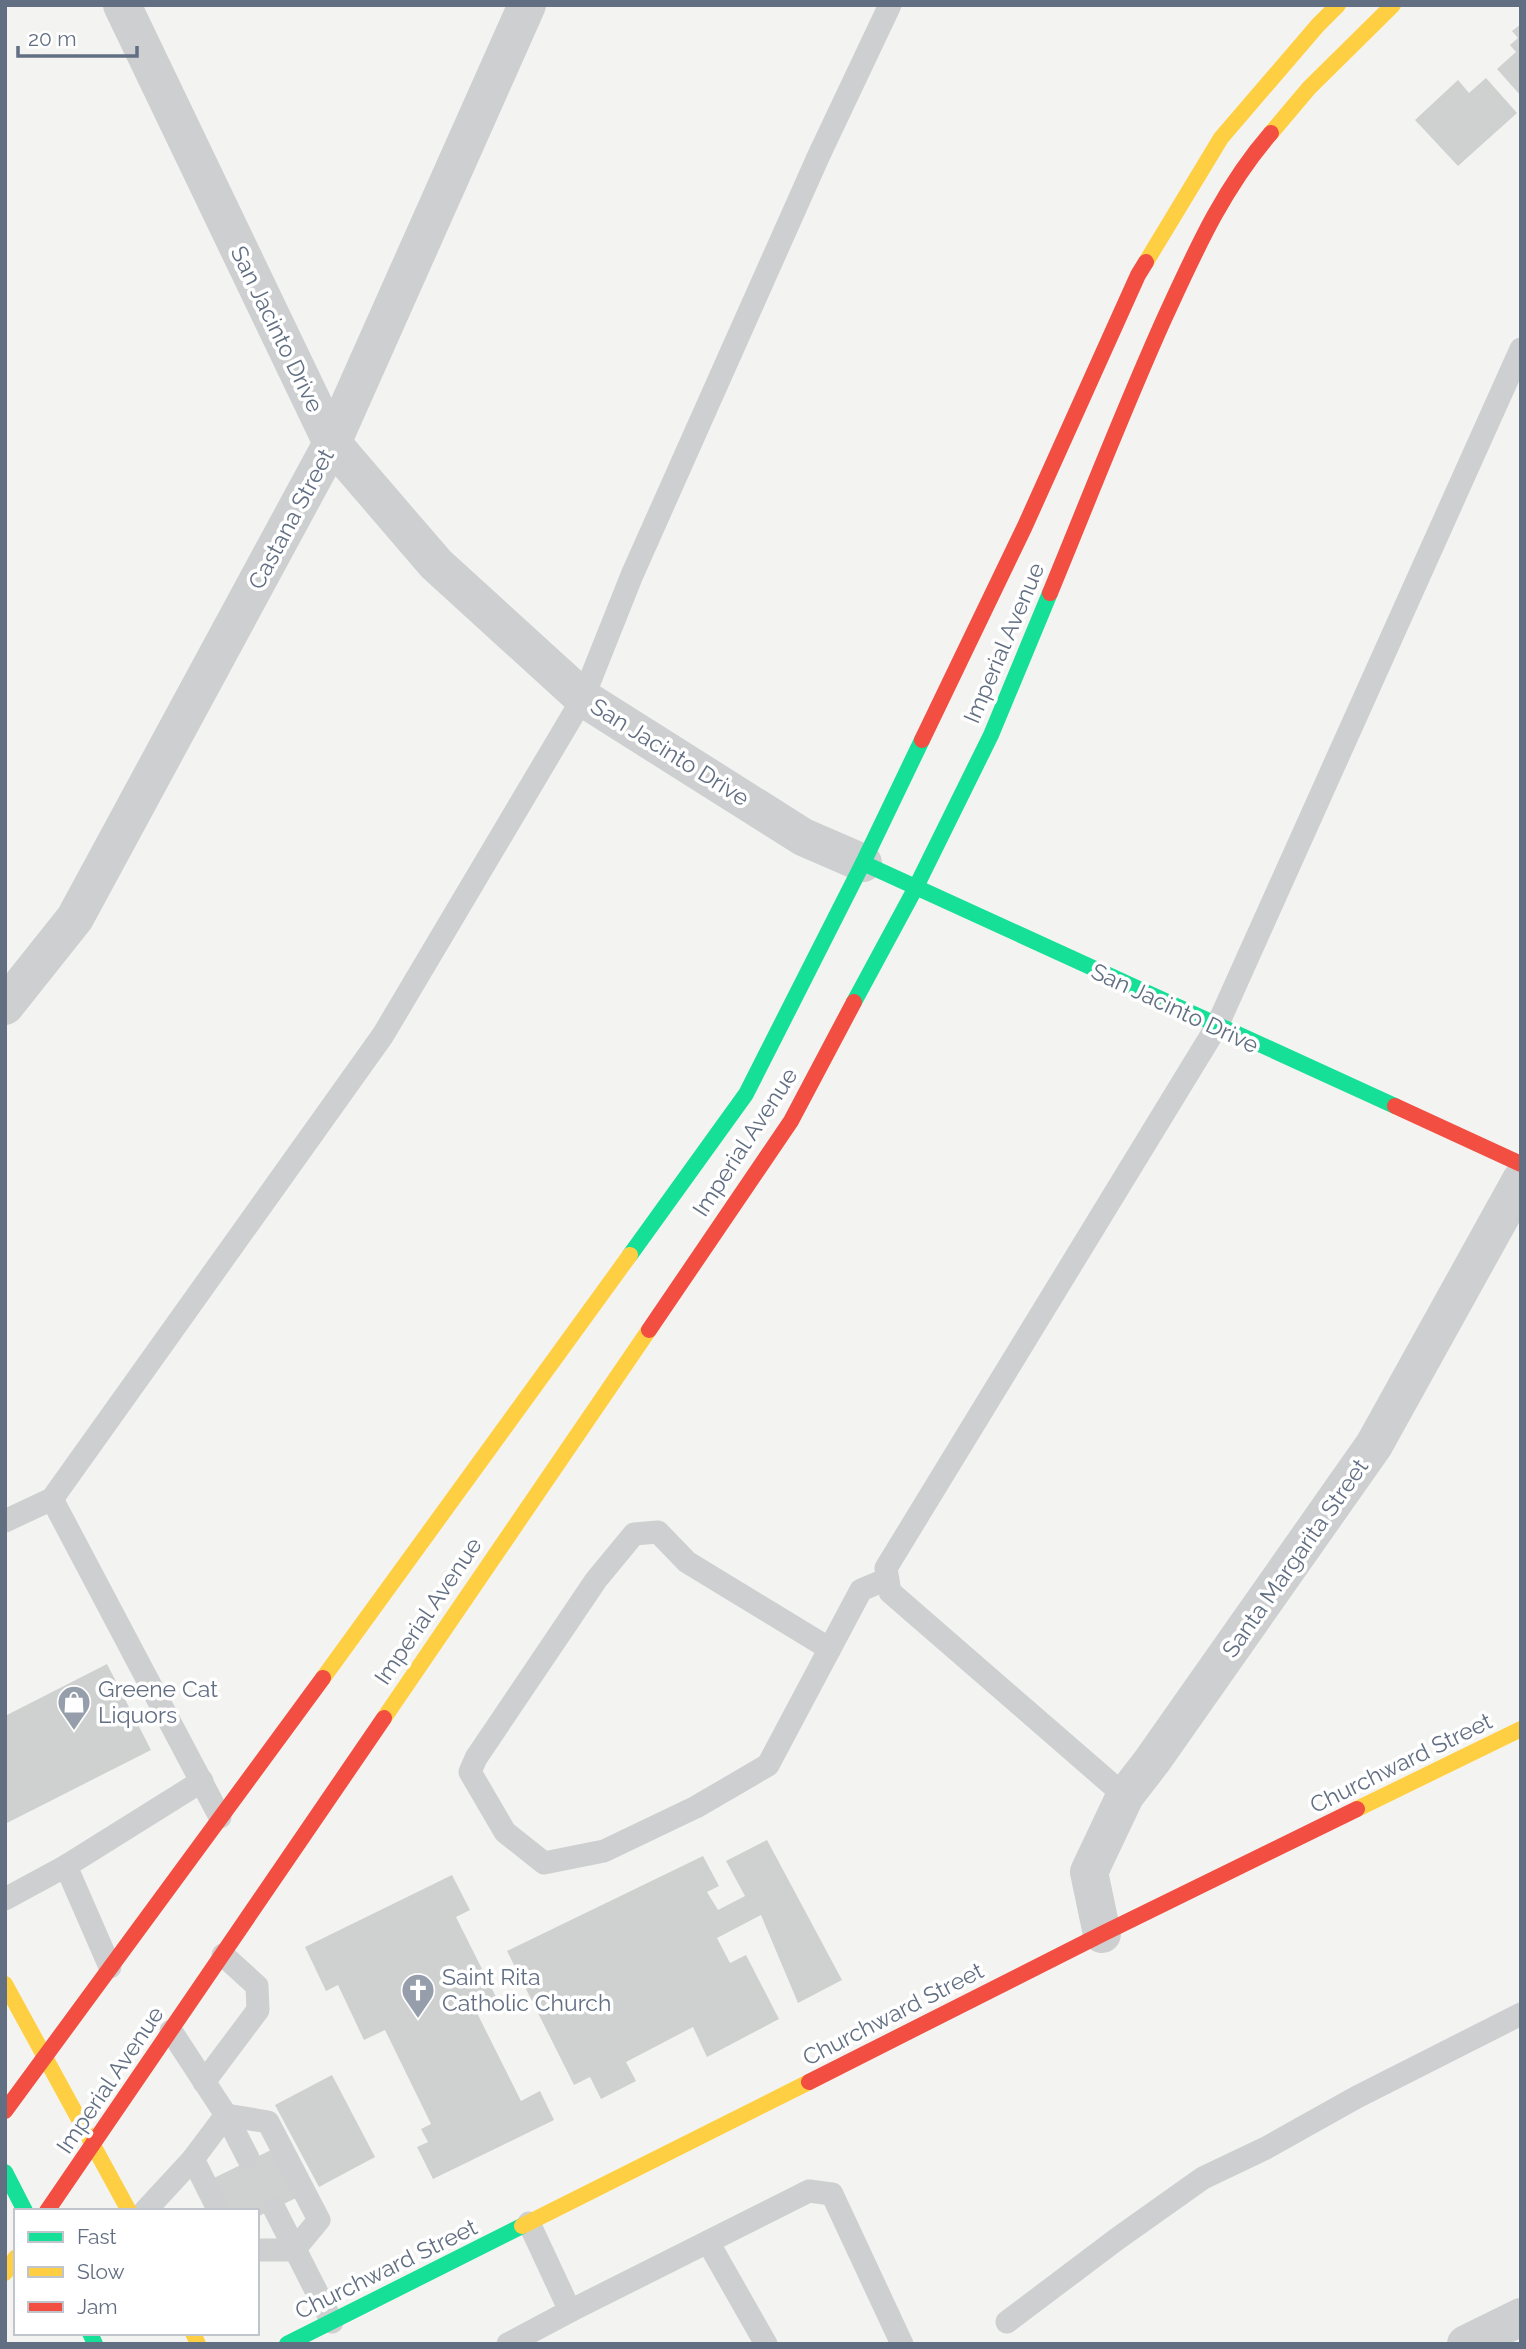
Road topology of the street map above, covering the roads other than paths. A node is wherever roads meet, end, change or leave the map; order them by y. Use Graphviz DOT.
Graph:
graph roads {
  1 [pos="122,5"];
  2 [pos="527,5"];
  3 [pos="890,5"];
  4 [pos="1338,5"];
  5 [pos="1393,5"];
  6 [pos="1521,349"];
  7 [pos="332,443"];
  8 [pos="583,698"];
  9 [pos="863,863"];
  10 [pos="915,889"];
  11 [pos="5,1006"];
  12 [pos="1217,1027"];
  13 [pos="1521,1164"];
  14 [pos="1521,1180"];
  15 [pos="52,1499"];
  16 [pos="5,1521"];
  17 [pos="887,1579"];
  18 [pos="830,1648"];
  19 [pos="1521,1729"];
  20 [pos="202,1782"];
  21 [pos="1125,1796"];
  22 [pos="220,1816"];
  23 [pos="66,1866"];
  24 [pos="5,1899"];
  25 [pos="1102,1934"];
  26 [pos="223,1955"];
  27 [pos="110,1967"];
  28 [pos="5,1983"];
  29 [pos="1521,2014"];
  30 [pos="171,2031"];
  31 [pos="44,2057"];
  32 [pos="204,2082"];
  33 [pos="5,2111"];
  34 [pos="226,2115"];
  35 [pos="95,2143"];
  36 [pos="248,2158"];
  37 [pos="193,2159"];
  38 [pos="5,2172"];
  39 [pos="274,2208"];
  40 [pos="24,2209"];
  41 [pos="48,2209"];
  42 [pos="128,2209"];
  43 [pos="147,2209"];
  44 [pos="218,2209"];
  45 [pos="529,2223"];
  46 [pos="708,2242"];
  47 [pos="259,2250"];
  48 [pos="295,2250"];
  49 [pos="570,2311"];
  50 [pos="1521,2317"];
  51 [pos="332,2322"];
  52 [pos="1007,2322"];
  53 [pos="287,2344"];
  54 [pos="508,2344"];
  55 [pos="766,2344"];
  56 [pos="902,2344"];
  57 [pos="1466,2344"];
  1 -- 7 [label="street, San Jacinto Drive"];
  2 -- 7 [label="street, Castana Street"];
  3 -- 8 [label="lane"];
  4 -- 9 [label="main road, Imperial Avenue"];
  5 -- 10 [label="main road, Imperial Avenue"];
  6 -- 12 [label="lane"];
  7 -- 8 [label="street, San Jacinto Drive"];
  7 -- 11 [label="street, Castana Street"];
  8 -- 9 [label="street, San Jacinto Drive"];
  8 -- 15 [label="lane"];
  9 -- 10 [label="main road, San Jacinto Drive"];
  9 -- 22 [label="main road, Imperial Avenue"];
  10 -- 12 [label="main road, San Jacinto Drive"];
  10 -- 26 [label="main road, Imperial Avenue"];
  12 -- 13 [label="main road, San Jacinto Drive"];
  12 -- 17 [label="lane"];
  14 -- 21 [label="street, Santa Margarita Street"];
  15 -- 16 [label="lane"];
  15 -- 20 [label="lane"];
  17 -- 18 [label="lane"];
  17 -- 21 [label="lane"];
  18 -- 18 [label="lane"];
  19 -- 25 [label="main road, Churchward Street"];
  20 -- 22 [label="lane"];
  20 -- 23 [label="lane"];
  21 -- 25 [label="street, Santa Margarita Street"];
  22 -- 27 [label="main road, Imperial Avenue"];
  23 -- 24 [label="lane"];
  23 -- 27 [label="lane"];
  25 -- 45 [label="main road, Churchward Street"];
  26 -- 30 [label="main road, Imperial Avenue"];
  26 -- 32 [label="lane"];
  27 -- 31 [label="main road, Imperial Avenue"];
  28 -- 31 [label="main road"];
  29 -- 52 [label="lane"];
  30 -- 32 [label="lane"];
  30 -- 35 [label="main road, Imperial Avenue"];
  31 -- 33 [label="main road, Imperial Avenue"];
  31 -- 35 [label="main road"];
  32 -- 34 [label="lane"];
  34 -- 36 [label="lane"];
  34 -- 37 [label="lane"];
  34 -- 48 [label="lane"];
  35 -- 41 [label="main road, Imperial Avenue"];
  35 -- 42 [label="main road"];
  37 -- 43 [label="lane"];
  37 -- 44 [label="lane"];
  38 -- 40 [label="main road"];
  39 -- 48 [label="lane"];
  45 -- 49 [label="lane"];
  45 -- 51 [label="main road, Churchward Street"];
  46 -- 49 [label="lane"];
  46 -- 55 [label="lane"];
  46 -- 56 [label="lane"];
  47 -- 48 [label="lane"];
  48 -- 51 [label="lane"];
  49 -- 54 [label="lane"];
  50 -- 57 [label="street"];
  51 -- 53 [label="main road, Churchward Street"];
}
